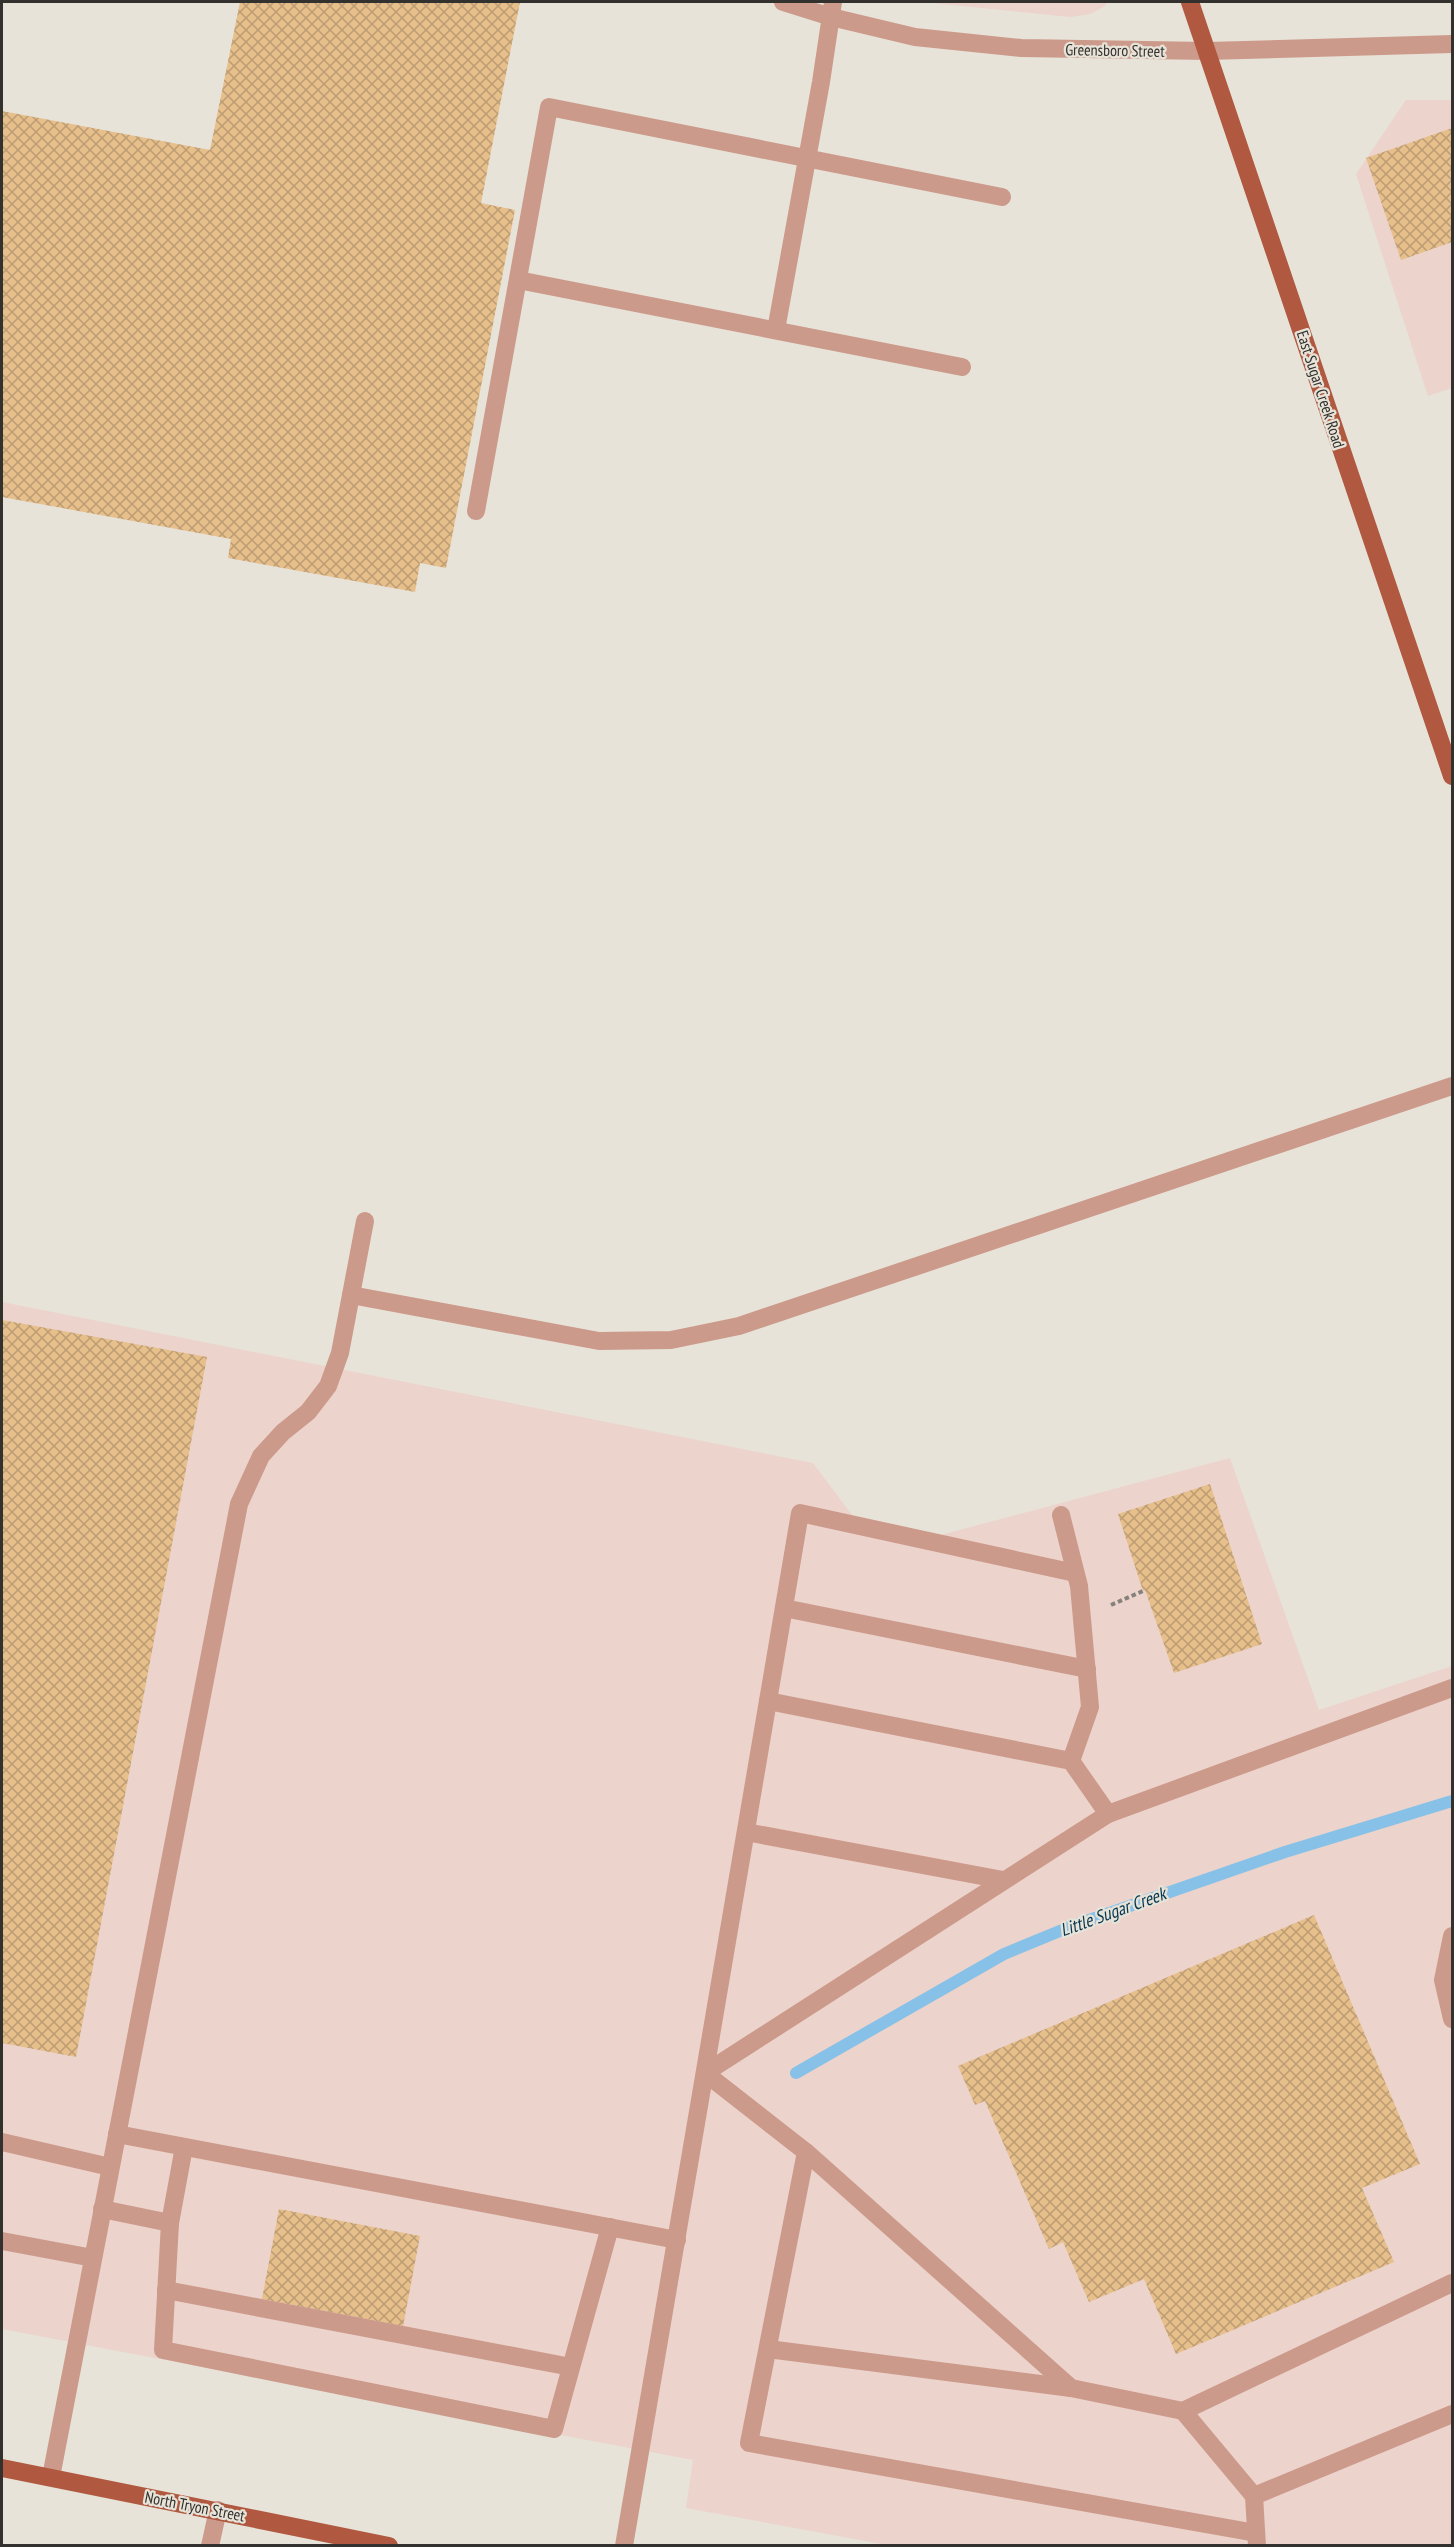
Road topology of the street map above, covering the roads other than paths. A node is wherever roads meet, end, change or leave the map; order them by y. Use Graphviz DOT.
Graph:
graph roads {
  1 [pos="783,2"];
  2 [pos="1190,2"];
  3 [pos="832,9"];
  4 [pos="1452,44"];
  5 [pos="1208,51"];
  6 [pos="807,158"];
  7 [pos="1002,197"];
  8 [pos="518,280"];
  9 [pos="776,330"];
  10 [pos="962,367"];
  11 [pos="476,511"];
  12 [pos="1452,776"];
  13 [pos="1452,1086"];
  14 [pos="365,1221"];
  15 [pos="351,1295"];
  16 [pos="1061,1515"];
  17 [pos="1076,1573"];
  18 [pos="784,1608"];
  19 [pos="1087,1670"];
  20 [pos="1452,1688"];
  21 [pos="768,1701"];
  22 [pos="1071,1761"];
  23 [pos="1108,1814"];
  24 [pos="746,1832"];
  25 [pos="1003,1880"];
  26 [pos="1452,1936"];
  27 [pos="1452,2014"];
  28 [pos="705,2073"];
  29 [pos="117,2134"];
  30 [pos="2,2142"];
  31 [pos="184,2148"];
  32 [pos="807,2152"];
  33 [pos="110,2167"];
  34 [pos="102,2209"];
  35 [pos="170,2223"];
  36 [pos="610,2227"];
  37 [pos="676,2240"];
  38 [pos="2,2241"];
  39 [pos="93,2258"];
  40 [pos="1452,2283"];
  41 [pos="166,2290"];
  42 [pos="768,2349"];
  43 [pos="571,2367"];
  44 [pos="1071,2388"];
  45 [pos="1183,2411"];
  46 [pos="1452,2414"];
  47 [pos="2,2468"];
  48 [pos="51,2477"];
  49 [pos="1254,2496"];
  50 [pos="218,2510"];
  51 [pos="1256,2539"];
  52 [pos="210,2546"];
  53 [pos="388,2546"];
  54 [pos="624,2546"];
  1 -- 3 [label="street, Greensboro Street"];
  2 -- 5 [label="main road, East Sugar Creek Road"];
  3 -- 5 [label="street, Greensboro Street"];
  3 -- 6 [label="street"];
  4 -- 5 [label="street, Greensboro Street"];
  5 -- 12 [label="main road, East Sugar Creek Road"];
  6 -- 7 [label="street"];
  6 -- 8 [label="street"];
  6 -- 9 [label="street"];
  8 -- 9 [label="street"];
  8 -- 11 [label="street"];
  9 -- 10 [label="street"];
  13 -- 15 [label="street"];
  14 -- 15 [label="street"];
  15 -- 29 [label="street"];
  16 -- 17 [label="street"];
  17 -- 18 [label="street"];
  17 -- 19 [label="street"];
  18 -- 19 [label="street"];
  18 -- 21 [label="street"];
  19 -- 22 [label="street"];
  20 -- 23 [label="street"];
  21 -- 22 [label="street"];
  21 -- 24 [label="street"];
  22 -- 23 [label="street"];
  23 -- 25 [label="street"];
  24 -- 25 [label="street"];
  24 -- 28 [label="street"];
  25 -- 28 [label="street"];
  26 -- 27 [label="street"];
  28 -- 32 [label="street"];
  28 -- 37 [label="street"];
  29 -- 31 [label="street"];
  29 -- 33 [label="street"];
  30 -- 33 [label="street"];
  31 -- 35 [label="street"];
  31 -- 36 [label="street"];
  32 -- 42 [label="street"];
  32 -- 44 [label="street"];
  33 -- 34 [label="street"];
  34 -- 35 [label="street"];
  34 -- 39 [label="street"];
  35 -- 41 [label="street"];
  36 -- 37 [label="street"];
  36 -- 43 [label="street"];
  37 -- 54 [label="street"];
  38 -- 39 [label="street"];
  39 -- 48 [label="street"];
  40 -- 45 [label="street"];
  41 -- 43 [label="street"];
  41 -- 43 [label="street"];
  42 -- 44 [label="street"];
  42 -- 51 [label="street"];
  44 -- 45 [label="street"];
  45 -- 49 [label="street"];
  46 -- 49 [label="street"];
  47 -- 48 [label="main road, North Tryon Street"];
  48 -- 50 [label="main road, North Tryon Street"];
  49 -- 51 [label="street"];
  50 -- 52 [label="street"];
  50 -- 53 [label="main road, North Tryon Street"];
}
